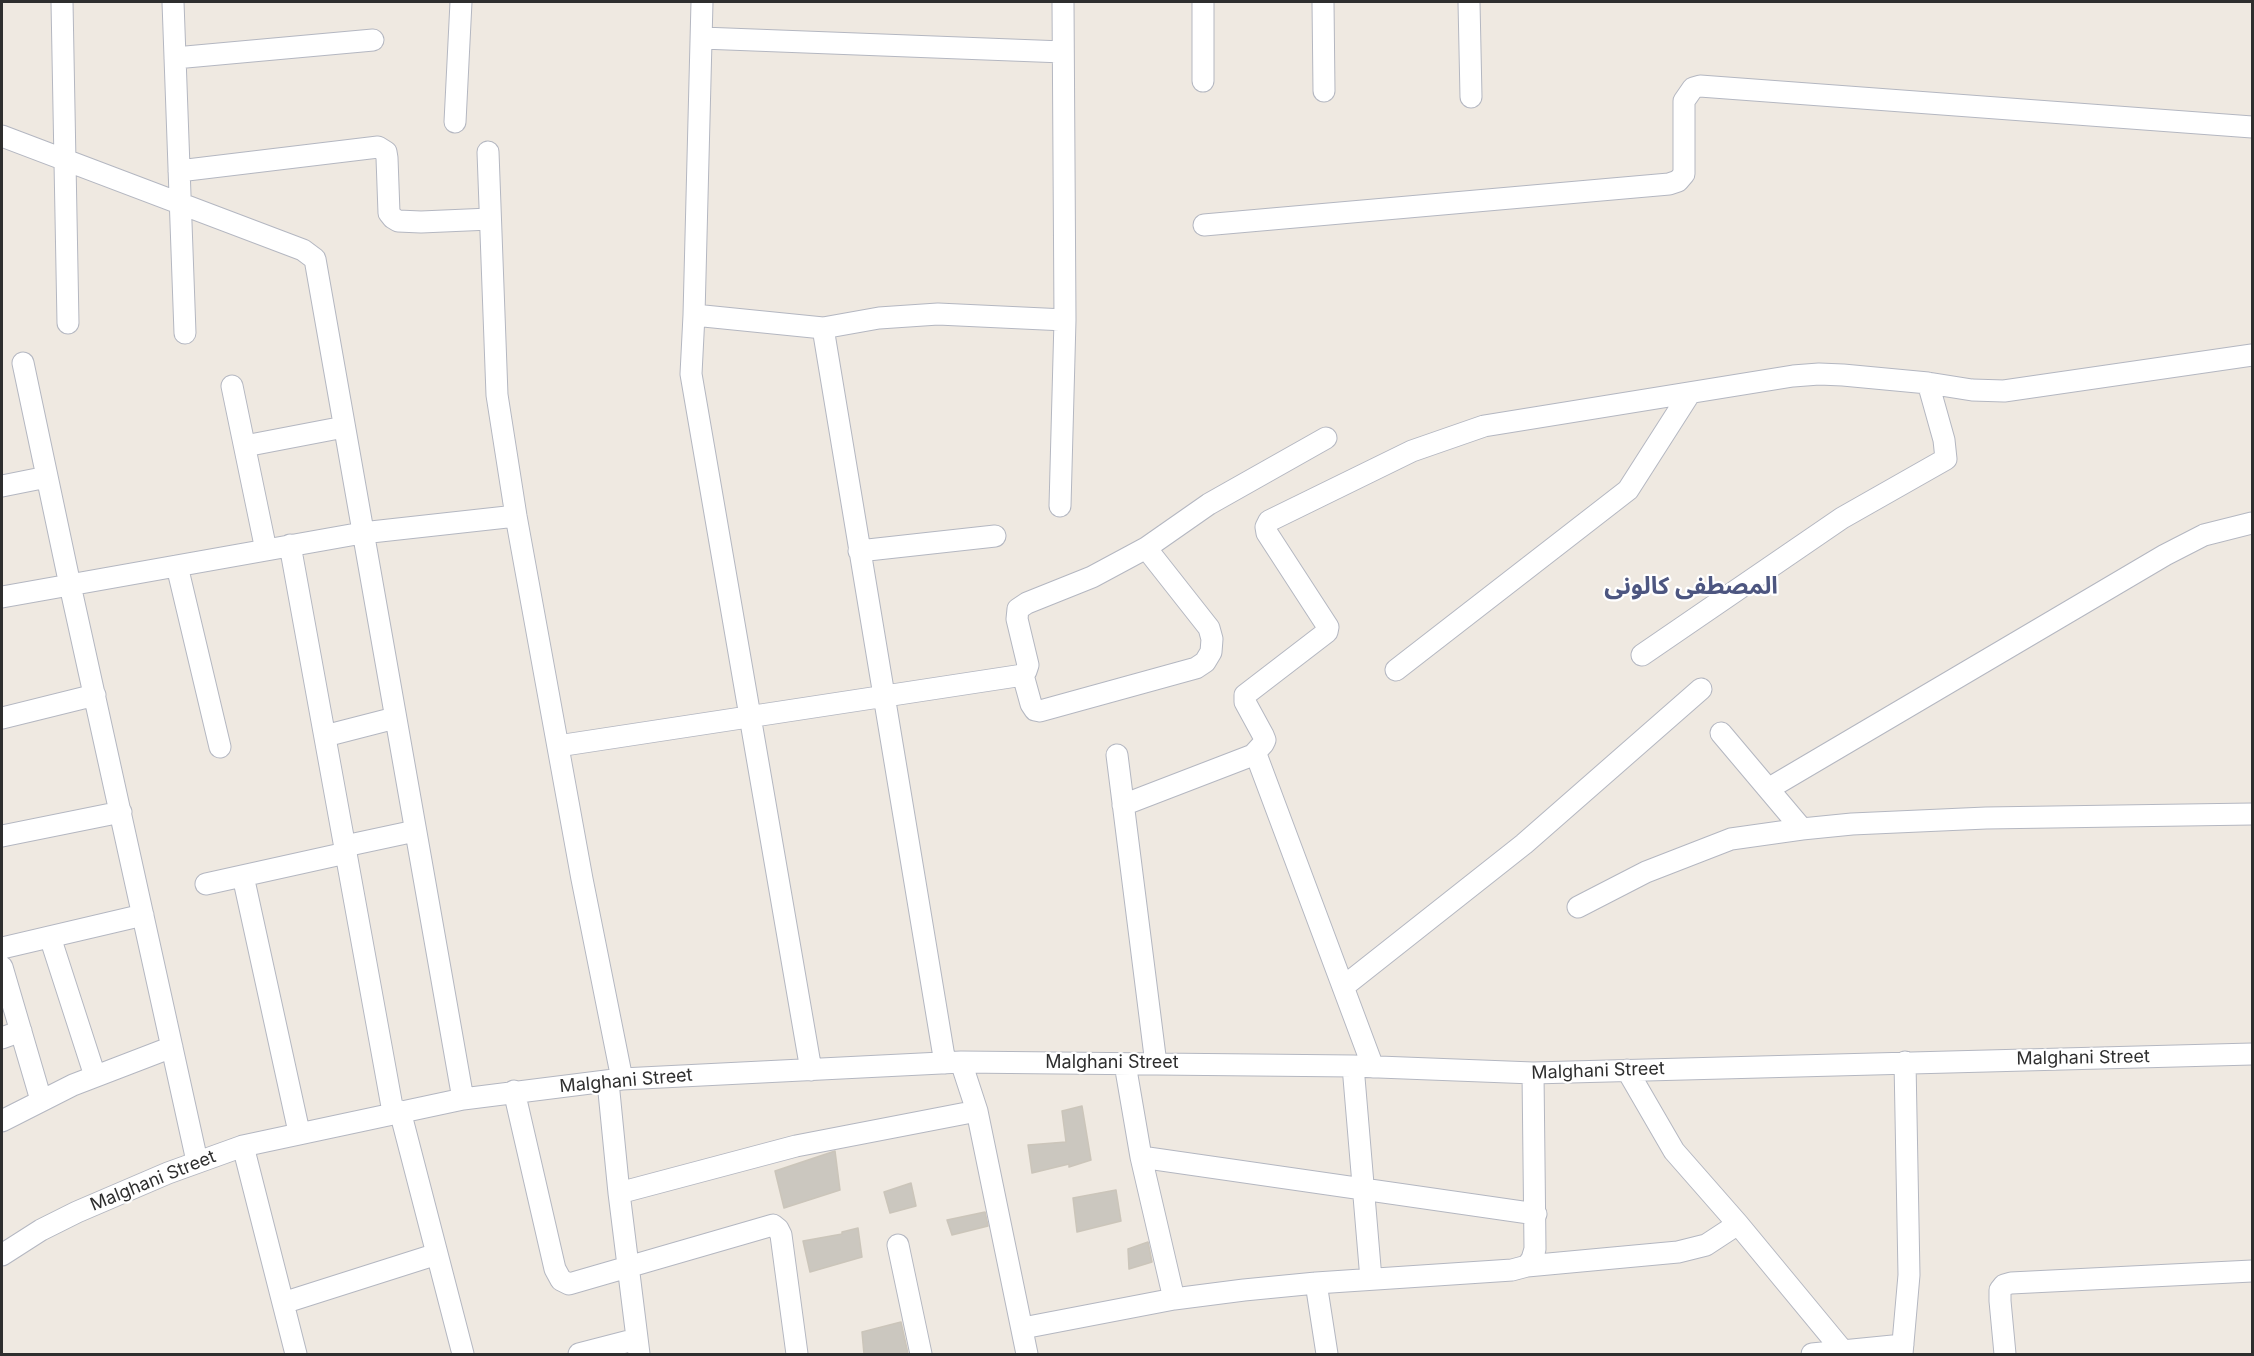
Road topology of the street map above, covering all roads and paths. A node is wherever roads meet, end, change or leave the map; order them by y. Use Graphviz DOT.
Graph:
graph roads {
  1 [pos="62,2"];
  2 [pos="173,2"];
  3 [pos="460,2"];
  4 [pos="702,2"];
  5 [pos="1063,2"];
  6 [pos="1203,2"];
  7 [pos="1323,2"];
  8 [pos="1469,2"];
  9 [pos="702,38"];
  10 [pos="373,40"];
  11 [pos="1063,52"];
  12 [pos="175,58"];
  13 [pos="1203,81"];
  14 [pos="1324,91"];
  15 [pos="1471,97"];
  16 [pos="455,122"];
  17 [pos="2253,127"];
  18 [pos="2,136"];
  19 [pos="488,152"];
  20 [pos="65,160"];
  21 [pos="179,171"];
  22 [pos="180,204"];
  23 [pos="490,219"];
  24 [pos="1204,225"];
  25 [pos="694,315"];
  26 [pos="1065,320"];
  27 [pos="68,323"];
  28 [pos="823,328"];
  29 [pos="185,333"];
  30 [pos="2253,355"];
  31 [pos="23,363"];
  32 [pos="1928,383"];
  33 [pos="232,386"];
  34 [pos="1690,393"];
  35 [pos="344,427"];
  36 [pos="1326,438"];
  37 [pos="245,446"];
  38 [pos="47,477"];
  39 [pos="2,486"];
  40 [pos="1060,506"];
  41 [pos="516,516"];
  42 [pos="2253,523"];
  43 [pos="362,533"];
  44 [pos="995,536"];
  45 [pos="290,545"];
  46 [pos="1146,548"];
  47 [pos="266,550"];
  48 [pos="859,551"];
  49 [pos="177,566"];
  50 [pos="70,585"];
  51 [pos="2,597"];
  52 [pos="1642,655"];
  53 [pos="1396,670"];
  54 [pos="1023,675"];
  55 [pos="1701,689"];
  56 [pos="95,695"];
  57 [pos="884,696"];
  58 [pos="2,718"];
  59 [pos="395,718"];
  60 [pos="750,718"];
  61 [pos="1721,733"];
  62 [pos="324,736"];
  63 [pos="558,746"];
  64 [pos="220,747"];
  65 [pos="1253,754"];
  66 [pos="1117,755"];
  67 [pos="1767,789"];
  68 [pos="1124,805"];
  69 [pos="121,812"];
  70 [pos="2253,814"];
  71 [pos="1802,829"];
  72 [pos="415,831"];
  73 [pos="2,836"];
  74 [pos="345,850"];
  75 [pos="243,876"];
  76 [pos="206,884"];
  77 [pos="1578,907"];
  78 [pos="143,915"];
  79 [pos="50,937"];
  80 [pos="2,948"];
  81 [pos="2,967"];
  82 [pos="1343,987"];
  83 [pos="11,1035"];
  84 [pos="172,1047"];
  85 [pos="2253,1054"];
  86 [pos="953,1062"];
  87 [pos="1905,1062"];
  88 [pos="1125,1064"];
  89 [pos="1156,1064"];
  90 [pos="1363,1066"];
  91 [pos="811,1070"];
  92 [pos="1627,1070"];
  93 [pos="1533,1073"];
  94 [pos="95,1076"];
  95 [pos="615,1080"];
  96 [pos="514,1091"];
  97 [pos="463,1099"];
  98 [pos="41,1101"];
  99 [pos="397,1112"];
  100 [pos="977,1112"];
  101 [pos="2,1121"];
  102 [pos="299,1132"];
  103 [pos="243,1146"];
  104 [pos="1141,1157"];
  105 [pos="197,1161"];
  106 [pos="1363,1190"];
  107 [pos="619,1193"];
  108 [pos="1536,1214"];
  109 [pos="1738,1224"];
  110 [pos="898,1245"];
  111 [pos="437,1254"];
  112 [pos="2,1255"];
  113 [pos="1527,1266"];
  114 [pos="628,1268"];
  115 [pos="2253,1271"];
  116 [pos="1371,1279"];
  117 [pos="1316,1283"];
  118 [pos="1174,1299"];
  119 [pos="283,1303"];
  120 [pos="1023,1328"];
  121 [pos="638,1347"];
  122 [pos="1903,1350"];
  123 [pos="1843,1351"];
  124 [pos="296,1354"];
  125 [pos="463,1354"];
  126 [pos="579,1354"];
  127 [pos="797,1354"];
  128 [pos="921,1354"];
  129 [pos="1027,1354"];
  130 [pos="1327,1354"];
  131 [pos="1812,1354"];
  132 [pos="2005,1354"];
  1 -- 20 [label="street"];
  2 -- 12 [label="street"];
  3 -- 16 [label="street"];
  4 -- 9 [label="street"];
  5 -- 11 [label="street"];
  6 -- 13 [label="street"];
  7 -- 14 [label="street"];
  8 -- 15 [label="street"];
  9 -- 11 [label="street"];
  9 -- 25 [label="street"];
  10 -- 12 [label="street"];
  11 -- 26 [label="street"];
  12 -- 21 [label="street"];
  17 -- 24 [label="street"];
  18 -- 20 [label="street"];
  19 -- 23 [label="street"];
  20 -- 22 [label="street"];
  20 -- 27 [label="street"];
  21 -- 22 [label="street"];
  21 -- 23 [label="street"];
  22 -- 29 [label="street"];
  22 -- 35 [label="street"];
  23 -- 41 [label="street"];
  25 -- 28 [label="street"];
  25 -- 60 [label="street"];
  26 -- 28 [label="street"];
  26 -- 40 [label="street"];
  28 -- 48 [label="street"];
  30 -- 32 [label="street"];
  31 -- 38 [label="street"];
  32 -- 34 [label="street"];
  32 -- 52 [label="street"];
  33 -- 37 [label="street"];
  34 -- 53 [label="street"];
  34 -- 65 [label="street"];
  35 -- 37 [label="street"];
  35 -- 43 [label="street"];
  36 -- 46 [label="street"];
  37 -- 47 [label="street"];
  38 -- 39 [label="street"];
  38 -- 50 [label="street"];
  41 -- 43 [label="street"];
  41 -- 63 [label="street"];
  42 -- 67 [label="street"];
  43 -- 45 [label="street"];
  43 -- 59 [label="street"];
  44 -- 48 [label="street"];
  45 -- 47 [label="street"];
  45 -- 62 [label="street"];
  46 -- 54 [label="street"];
  46 -- 54 [label="street"];
  47 -- 49 [label="street"];
  48 -- 57 [label="street"];
  49 -- 50 [label="street"];
  49 -- 64 [label="street"];
  50 -- 51 [label="street"];
  50 -- 56 [label="street"];
  54 -- 57 [label="street"];
  55 -- 82 [label="street"];
  56 -- 58 [label="street"];
  56 -- 69 [label="street"];
  57 -- 60 [label="street"];
  57 -- 86 [label="street"];
  59 -- 62 [label="street"];
  59 -- 72 [label="street"];
  60 -- 63 [label="street"];
  60 -- 91 [label="street"];
  61 -- 67 [label="street"];
  62 -- 74 [label="street"];
  63 -- 95 [label="street"];
  65 -- 68 [label="street"];
  65 -- 82 [label="street"];
  66 -- 68 [label="street"];
  67 -- 71 [label="street"];
  68 -- 89 [label="street"];
  69 -- 73 [label="street"];
  69 -- 78 [label="street"];
  70 -- 71 [label="street"];
  71 -- 77 [label="street"];
  72 -- 74 [label="street"];
  72 -- 97 [label="street"];
  74 -- 75 [label="street"];
  74 -- 99 [label="street"];
  75 -- 76 [label="street"];
  75 -- 102 [label="street"];
  78 -- 79 [label="street"];
  78 -- 84 [label="street"];
  79 -- 80 [label="street"];
  79 -- 94 [label="street"];
  81 -- 83 [label="street"];
  82 -- 90 [label="street"];
  83 -- 98 [label="street"];
  84 -- 94 [label="street"];
  84 -- 105 [label="street"];
  85 -- 87 [label="street, Malghani Street"];
  86 -- 88 [label="street, Malghani Street"];
  86 -- 91 [label="street, Malghani Street"];
  86 -- 100 [label="street"];
  87 -- 92 [label="street, Malghani Street"];
  87 -- 122 [label="street"];
  88 -- 89 [label="street, Malghani Street"];
  88 -- 104 [label="street"];
  89 -- 90 [label="street, Malghani Street"];
  90 -- 93 [label="street, Malghani Street"];
  90 -- 106 [label="street"];
  91 -- 95 [label="street, Malghani Street"];
  92 -- 93 [label="street, Malghani Street"];
  92 -- 109 [label="street"];
  93 -- 108 [label="street"];
  94 -- 98 [label="street"];
  95 -- 96 [label="street, Malghani Street"];
  95 -- 107 [label="street"];
  96 -- 97 [label="street, Malghani Street"];
  96 -- 114 [label="street"];
  97 -- 99 [label="street, Malghani Street"];
  98 -- 101 [label="street"];
  99 -- 102 [label="street, Malghani Street"];
  99 -- 111 [label="street"];
  100 -- 107 [label="street"];
  100 -- 120 [label="street"];
  102 -- 103 [label="street, Malghani Street"];
  103 -- 105 [label="street, Malghani Street"];
  103 -- 119 [label="street"];
  104 -- 106 [label="street"];
  104 -- 118 [label="street"];
  105 -- 112 [label="street, Malghani Street"];
  106 -- 108 [label="street"];
  106 -- 116 [label="street"];
  107 -- 114 [label="street"];
  108 -- 113 [label="street"];
  109 -- 113 [label="street"];
  109 -- 123 [label="street"];
  110 -- 128 [label="street"];
  111 -- 119 [label="street"];
  111 -- 125 [label="street"];
  113 -- 116 [label="street"];
  114 -- 121 [label="street"];
  114 -- 127 [label="street"];
  115 -- 132 [label="street"];
  116 -- 117 [label="street"];
  117 -- 118 [label="street"];
  117 -- 130 [label="street"];
  118 -- 120 [label="street"];
  119 -- 124 [label="street"];
  120 -- 129 [label="street"];
  121 -- 126 [label="street"];
  122 -- 123 [label="street"];
  123 -- 131 [label="street"];
}
